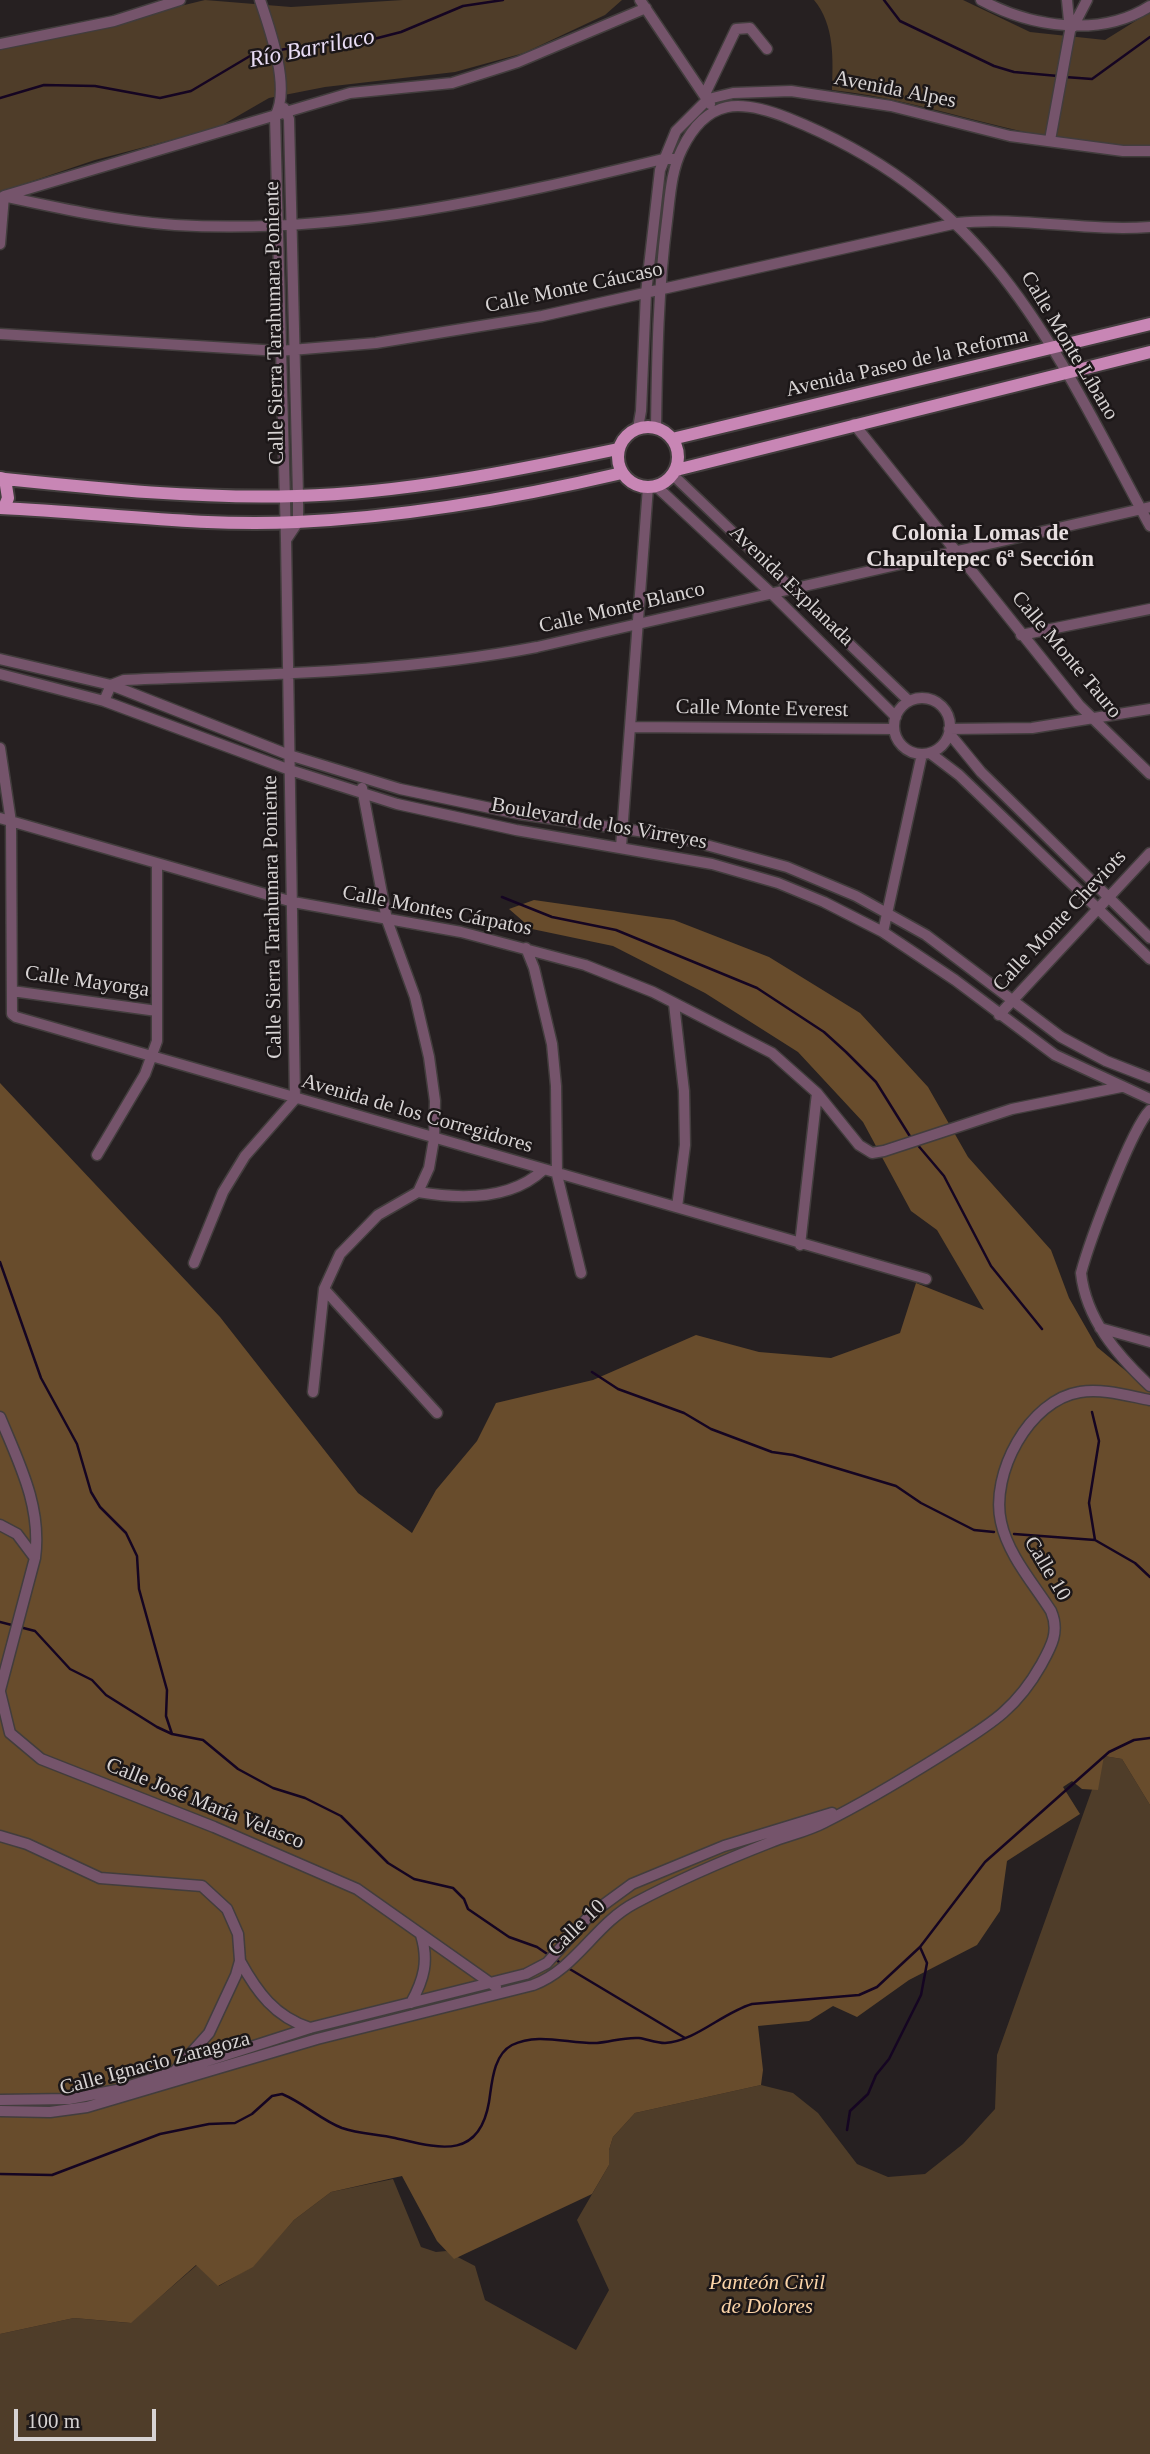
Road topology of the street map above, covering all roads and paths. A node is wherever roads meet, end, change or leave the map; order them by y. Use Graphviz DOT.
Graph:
graph roads {
  1 [pos="180,0"];
  2 [pos="260,0"];
  3 [pos="981,0"];
  4 [pos="1067,0"];
  5 [pos="1087,0"];
  6 [pos="643,4"];
  7 [pos="1150,6"];
  8 [pos="1070,29"];
  9 [pos="0,44"];
  10 [pos="767,48"];
  11 [pos="764,93"];
  12 [pos="706,97"];
  13 [pos="759,108"];
  14 [pos="284,109"];
  15 [pos="713,110"];
  16 [pos="275,116"];
  17 [pos="1050,140"];
  18 [pos="1150,151"];
  19 [pos="663,159"];
  20 [pos="677,159"];
  21 [pos="2,196"];
  22 [pos="957,223"];
  23 [pos="292,224"];
  24 [pos="276,225"];
  25 [pos="1150,227"];
  26 [pos="0,244"];
  27 [pos="659,290"];
  28 [pos="646,293"];
  29 [pos="1150,324"];
  30 [pos="0,334"];
  31 [pos="1052,349"];
  32 [pos="279,351"];
  33 [pos="295,351"];
  34 [pos="1150,352"];
  35 [pos="1065,373"];
  36 [pos="854,424"];
  37 [pos="656,427"];
  38 [pos="638,428"];
  39 [pos="672,439"];
  40 [pos="618,449"];
  41 [pos="674,472"];
  42 [pos="622,474"];
  43 [pos="2,479"];
  44 [pos="652,487"];
  45 [pos="284,496"];
  46 [pos="298,496"];
  47 [pos="2,508"];
  48 [pos="1145,508"];
  49 [pos="298,522"];
  50 [pos="284,523"];
  51 [pos="1150,526"];
  52 [pos="286,540"];
  53 [pos="956,552"];
  54 [pos="793,589"];
  55 [pos="772,594"];
  56 [pos="1150,609"];
  57 [pos="636,625"];
  58 [pos="1021,635"];
  59 [pos="0,659"];
  60 [pos="287,673"];
  61 [pos="0,674"];
  62 [pos="111,685"];
  63 [pos="104,701"];
  64 [pos="909,701"];
  65 [pos="1150,709"];
  66 [pos="896,716"];
  67 [pos="1093,720"];
  68 [pos="630,727"];
  69 [pos="894,729"];
  70 [pos="949,731"];
  71 [pos="0,748"];
  72 [pos="926,753"];
  73 [pos="289,755"];
  74 [pos="290,770"];
  75 [pos="1150,774"];
  76 [pos="361,777"];
  77 [pos="363,793"];
  78 [pos="0,818"];
  79 [pos="11,822"];
  80 [pos="622,828"];
  81 [pos="621,847"];
  82 [pos="1150,853"];
  83 [pos="156,864"];
  84 [pos="1107,896"];
  85 [pos="293,902"];
  86 [pos="1096,908"];
  87 [pos="889,913"];
  88 [pos="387,920"];
  89 [pos="883,932"];
  90 [pos="1150,938"];
  91 [pos="526,948"];
  92 [pos="1150,959"];
  93 [pos="12,991"];
  94 [pos="1011,1000"];
  95 [pos="674,1004"];
  96 [pos="157,1011"];
  97 [pos="999,1015"];
  98 [pos="154,1057"];
  99 [pos="1150,1079"];
  100 [pos="1121,1087"];
  101 [pos="817,1093"];
  102 [pos="295,1099"];
  103 [pos="1150,1099"];
  104 [pos="1150,1110"];
  105 [pos="434,1139"];
  106 [pos="97,1155"];
  107 [pos="542,1170"];
  108 [pos="557,1175"];
  109 [pos="418,1192"];
  110 [pos="677,1207"];
  111 [pos="800,1245"];
  112 [pos="194,1263"];
  113 [pos="580,1273"];
  114 [pos="926,1279"];
  115 [pos="324,1289"];
  116 [pos="1099,1328"];
  117 [pos="1150,1342"];
  118 [pos="1150,1386"];
  119 [pos="313,1392"];
  120 [pos="1150,1399"];
  121 [pos="437,1413"];
  122 [pos="0,1417"];
  123 [pos="0,1525"];
  124 [pos="35,1558"];
  125 [pos="0,1691"];
  126 [pos="846,1810"];
  127 [pos="0,1836"];
  128 [pos="421,1934"];
  129 [pos="240,1961"];
  130 [pos="493,1984"];
  131 [pos="505,1993"];
  132 [pos="411,2002"];
  133 [pos="402,2017"];
  134 [pos="310,2028"];
  135 [pos="317,2039"];
  136 [pos="172,2073"];
  137 [pos="0,2100"];
  138 [pos="0,2111"];
  1 -- 9 [label="street"];
  2 -- 14 [label="street, Calle Sierra Tarahumara Poniente"];
  3 -- 8 [label="street"];
  4 -- 8 [label="street"];
  5 -- 8 [label="street"];
  6 -- 12 [label="street"];
  6 -- 14 [label="street"];
  7 -- 8 [label="street"];
  8 -- 17 [label="street"];
  10 -- 12 [label="street"];
  11 -- 12 [label="street, Avenida Alpes"];
  11 -- 13 [label="street"];
  11 -- 17 [label="street, Avenida Alpes"];
  12 -- 15 [label="street"];
  12 -- 19 [label="street"];
  13 -- 15 [label="street, Calle Monte Líbano"];
  13 -- 22 [label="street, Calle Monte Líbano"];
  14 -- 16 [label="street"];
  14 -- 23 [label="street, Calle Sierra Tarahumara Poniente"];
  15 -- 20 [label="street"];
  16 -- 21 [label="street"];
  16 -- 24 [label="street, Calle Sierra Tarahumara Poniente"];
  17 -- 18 [label="street, Avenida Alpes"];
  19 -- 20 [label="street"];
  19 -- 23 [label="street"];
  19 -- 28 [label="street"];
  20 -- 27 [label="street"];
  21 -- 24 [label="street"];
  21 -- 26 [label="street"];
  22 -- 25 [label="street, Calle Monte Cáucaso"];
  22 -- 27 [label="street, Calle Monte Cáucaso"];
  22 -- 31 [label="street, Calle Monte Líbano"];
  23 -- 24 [label="street"];
  23 -- 33 [label="street, Calle Sierra Tarahumara Poniente"];
  24 -- 32 [label="street, Calle Sierra Tarahumara Poniente"];
  27 -- 28 [label="street, Calle Monte Cáucaso"];
  27 -- 37 [label="street"];
  28 -- 33 [label="street, Calle Monte Cáucaso"];
  28 -- 38 [label="street"];
  29 -- 31 [label="main road, Avenida Paseo de la Reforma"];
  30 -- 32 [label="street, Calle Monte Cáucaso"];
  31 -- 35 [label="street, Calle Monte Líbano"];
  31 -- 39 [label="main road, Avenida Paseo de la Reforma"];
  32 -- 33 [label="street, Calle Monte Cáucaso"];
  32 -- 45 [label="street, Calle Sierra Tarahumara Poniente"];
  33 -- 46 [label="street, Calle Sierra Tarahumara Poniente"];
  34 -- 35 [label="main road"];
  35 -- 36 [label="main road"];
  35 -- 48 [label="street, Calle Monte Líbano"];
  36 -- 41 [label="main road"];
  36 -- 53 [label="street, Calle Monte Tauro"];
  37 -- 38 [label="main road"];
  37 -- 39 [label="main road"];
  38 -- 40 [label="main road"];
  39 -- 41 [label="main road"];
  40 -- 42 [label="main road"];
  40 -- 46 [label="main road"];
  41 -- 44 [label="main road"];
  41 -- 54 [label="street, Avenida Explanada"];
  42 -- 44 [label="main road"];
  42 -- 49 [label="main road"];
  43 -- 45 [label="main road"];
  43 -- 47 [label="main road"];
  44 -- 55 [label="street, Avenida Explanada"];
  44 -- 57 [label="street"];
  45 -- 46 [label="main road"];
  45 -- 50 [label="street, Calle Sierra Tarahumara Poniente"];
  46 -- 49 [label="street, Calle Sierra Tarahumara Poniente"];
  47 -- 50 [label="main road"];
  48 -- 51 [label="street, Calle Monte Líbano"];
  48 -- 53 [label="street, Calle Monte Blanco"];
  49 -- 50 [label="main road"];
  49 -- 52 [label="street"];
  50 -- 52 [label="street, Calle Sierra Tarahumara Poniente"];
  52 -- 60 [label="street, Calle Sierra Tarahumara Poniente"];
  53 -- 54 [label="street, Calle Monte Blanco"];
  53 -- 58 [label="street, Calle Monte Tauro"];
  54 -- 55 [label="street, Calle Monte Blanco"];
  54 -- 64 [label="street, Avenida Explanada"];
  55 -- 57 [label="street, Calle Monte Blanco"];
  55 -- 66 [label="street, Avenida Explanada"];
  56 -- 58 [label="street"];
  57 -- 60 [label="street, Calle Monte Blanco"];
  57 -- 68 [label="street"];
  58 -- 67 [label="street, Calle Monte Tauro"];
  59 -- 62 [label="street, Boulevard de los Virreyes"];
  60 -- 62 [label="street, Calle Monte Blanco"];
  60 -- 73 [label="street, Calle Sierra Tarahumara Poniente"];
  61 -- 63 [label="street, Boulevard de los Virreyes"];
  62 -- 63 [label="street"];
  62 -- 73 [label="street, Boulevard de los Virreyes"];
  63 -- 74 [label="street, Boulevard de los Virreyes"];
  64 -- 66 [label="street"];
  64 -- 70 [label="street"];
  65 -- 67 [label="street"];
  66 -- 69 [label="street"];
  67 -- 70 [label="street"];
  67 -- 75 [label="street, Calle Monte Tauro"];
  68 -- 69 [label="street, Calle Monte Everest"];
  68 -- 80 [label="street"];
  69 -- 72 [label="street"];
  70 -- 72 [label="street"];
  70 -- 84 [label="street"];
  71 -- 79 [label="street"];
  72 -- 86 [label="street"];
  72 -- 87 [label="street"];
  73 -- 74 [label="street, Calle Sierra Tarahumara Poniente"];
  73 -- 76 [label="street, Boulevard de los Virreyes"];
  74 -- 77 [label="street, Boulevard de los Virreyes"];
  74 -- 85 [label="street, Calle Sierra Tarahumara Poniente"];
  76 -- 77 [label="street"];
  76 -- 80 [label="street, Boulevard de los Virreyes"];
  77 -- 81 [label="street, Boulevard de los Virreyes"];
  77 -- 88 [label="street"];
  78 -- 79 [label="street, Calle Montes Cárpatos"];
  79 -- 83 [label="street, Calle Montes Cárpatos"];
  79 -- 93 [label="street"];
  80 -- 81 [label="street"];
  80 -- 87 [label="street, Boulevard de los Virreyes"];
  81 -- 89 [label="street, Boulevard de los Virreyes"];
  82 -- 84 [label="street, Calle Monte Cheviots"];
  83 -- 85 [label="street, Calle Montes Cárpatos"];
  83 -- 96 [label="street"];
  84 -- 86 [label="street, Calle Monte Cheviots"];
  84 -- 90 [label="street"];
  85 -- 88 [label="street, Calle Montes Cárpatos"];
  85 -- 102 [label="street, Calle Sierra Tarahumara Poniente"];
  86 -- 92 [label="street"];
  86 -- 94 [label="street, Calle Monte Cheviots"];
  87 -- 89 [label="street"];
  87 -- 94 [label="street, Boulevard de los Virreyes"];
  88 -- 91 [label="street, Calle Montes Cárpatos"];
  88 -- 105 [label="street"];
  89 -- 97 [label="street, Boulevard de los Virreyes"];
  91 -- 95 [label="street, Calle Montes Cárpatos"];
  91 -- 108 [label="street"];
  93 -- 96 [label="street, Calle Mayorga"];
  93 -- 98 [label="street, Avenida de los Corregidores"];
  94 -- 97 [label="street, Calle Monte Cheviots"];
  94 -- 99 [label="street, Boulevard de los Virreyes"];
  95 -- 101 [label="street, Calle Montes Cárpatos"];
  95 -- 110 [label="street"];
  96 -- 98 [label="street"];
  97 -- 100 [label="street, Boulevard de los Virreyes"];
  98 -- 102 [label="street, Avenida de los Corregidores"];
  98 -- 106 [label="street"];
  100 -- 101 [label="street, Calle Montes Cárpatos"];
  100 -- 103 [label="street, Boulevard de los Virreyes"];
  101 -- 111 [label="street"];
  102 -- 105 [label="street, Avenida de los Corregidores"];
  102 -- 112 [label="street"];
  104 -- 116 [label="street"];
  105 -- 107 [label="street, Avenida de los Corregidores"];
  105 -- 109 [label="street"];
  107 -- 108 [label="street, Avenida de los Corregidores"];
  107 -- 109 [label="street"];
  108 -- 110 [label="street, Avenida de los Corregidores"];
  108 -- 113 [label="street"];
  109 -- 115 [label="street"];
  110 -- 111 [label="street, Avenida de los Corregidores"];
  111 -- 114 [label="street, Avenida de los Corregidores"];
  115 -- 119 [label="street"];
  115 -- 121 [label="street"];
  116 -- 117 [label="street"];
  116 -- 118 [label="street"];
  120 -- 126 [label="street, Calle 10"];
  122 -- 124 [label="street, Calle José María Velasco"];
  123 -- 124 [label="street"];
  124 -- 125 [label="street, Calle José María Velasco"];
  125 -- 128 [label="street, Calle José María Velasco"];
  126 -- 130 [label="street, Calle 10"];
  126 -- 131 [label="street, Calle 10"];
  127 -- 129 [label="street, Calle Ignacio Zaragoza"];
  128 -- 130 [label="street, Calle José María Velasco"];
  128 -- 132 [label="street"];
  129 -- 134 [label="street, Calle Ignacio Zaragoza"];
  129 -- 136 [label="street, Calle Ignacio Zaragoza"];
  130 -- 131 [label="street, Calle José María Velasco"];
  130 -- 132 [label="street, Calle 10"];
  131 -- 133 [label="street, Calle 10"];
  132 -- 133 [label="street"];
  132 -- 134 [label="street, Calle Ignacio Zaragoza"];
  133 -- 135 [label="street, Calle Ignacio Zaragoza"];
  134 -- 135 [label="street"];
  134 -- 136 [label="street, Calle Ignacio Zaragoza"];
  135 -- 138 [label="street, Calle Ignacio Zaragoza"];
  136 -- 137 [label="street, Calle Ignacio Zaragoza"];
}
